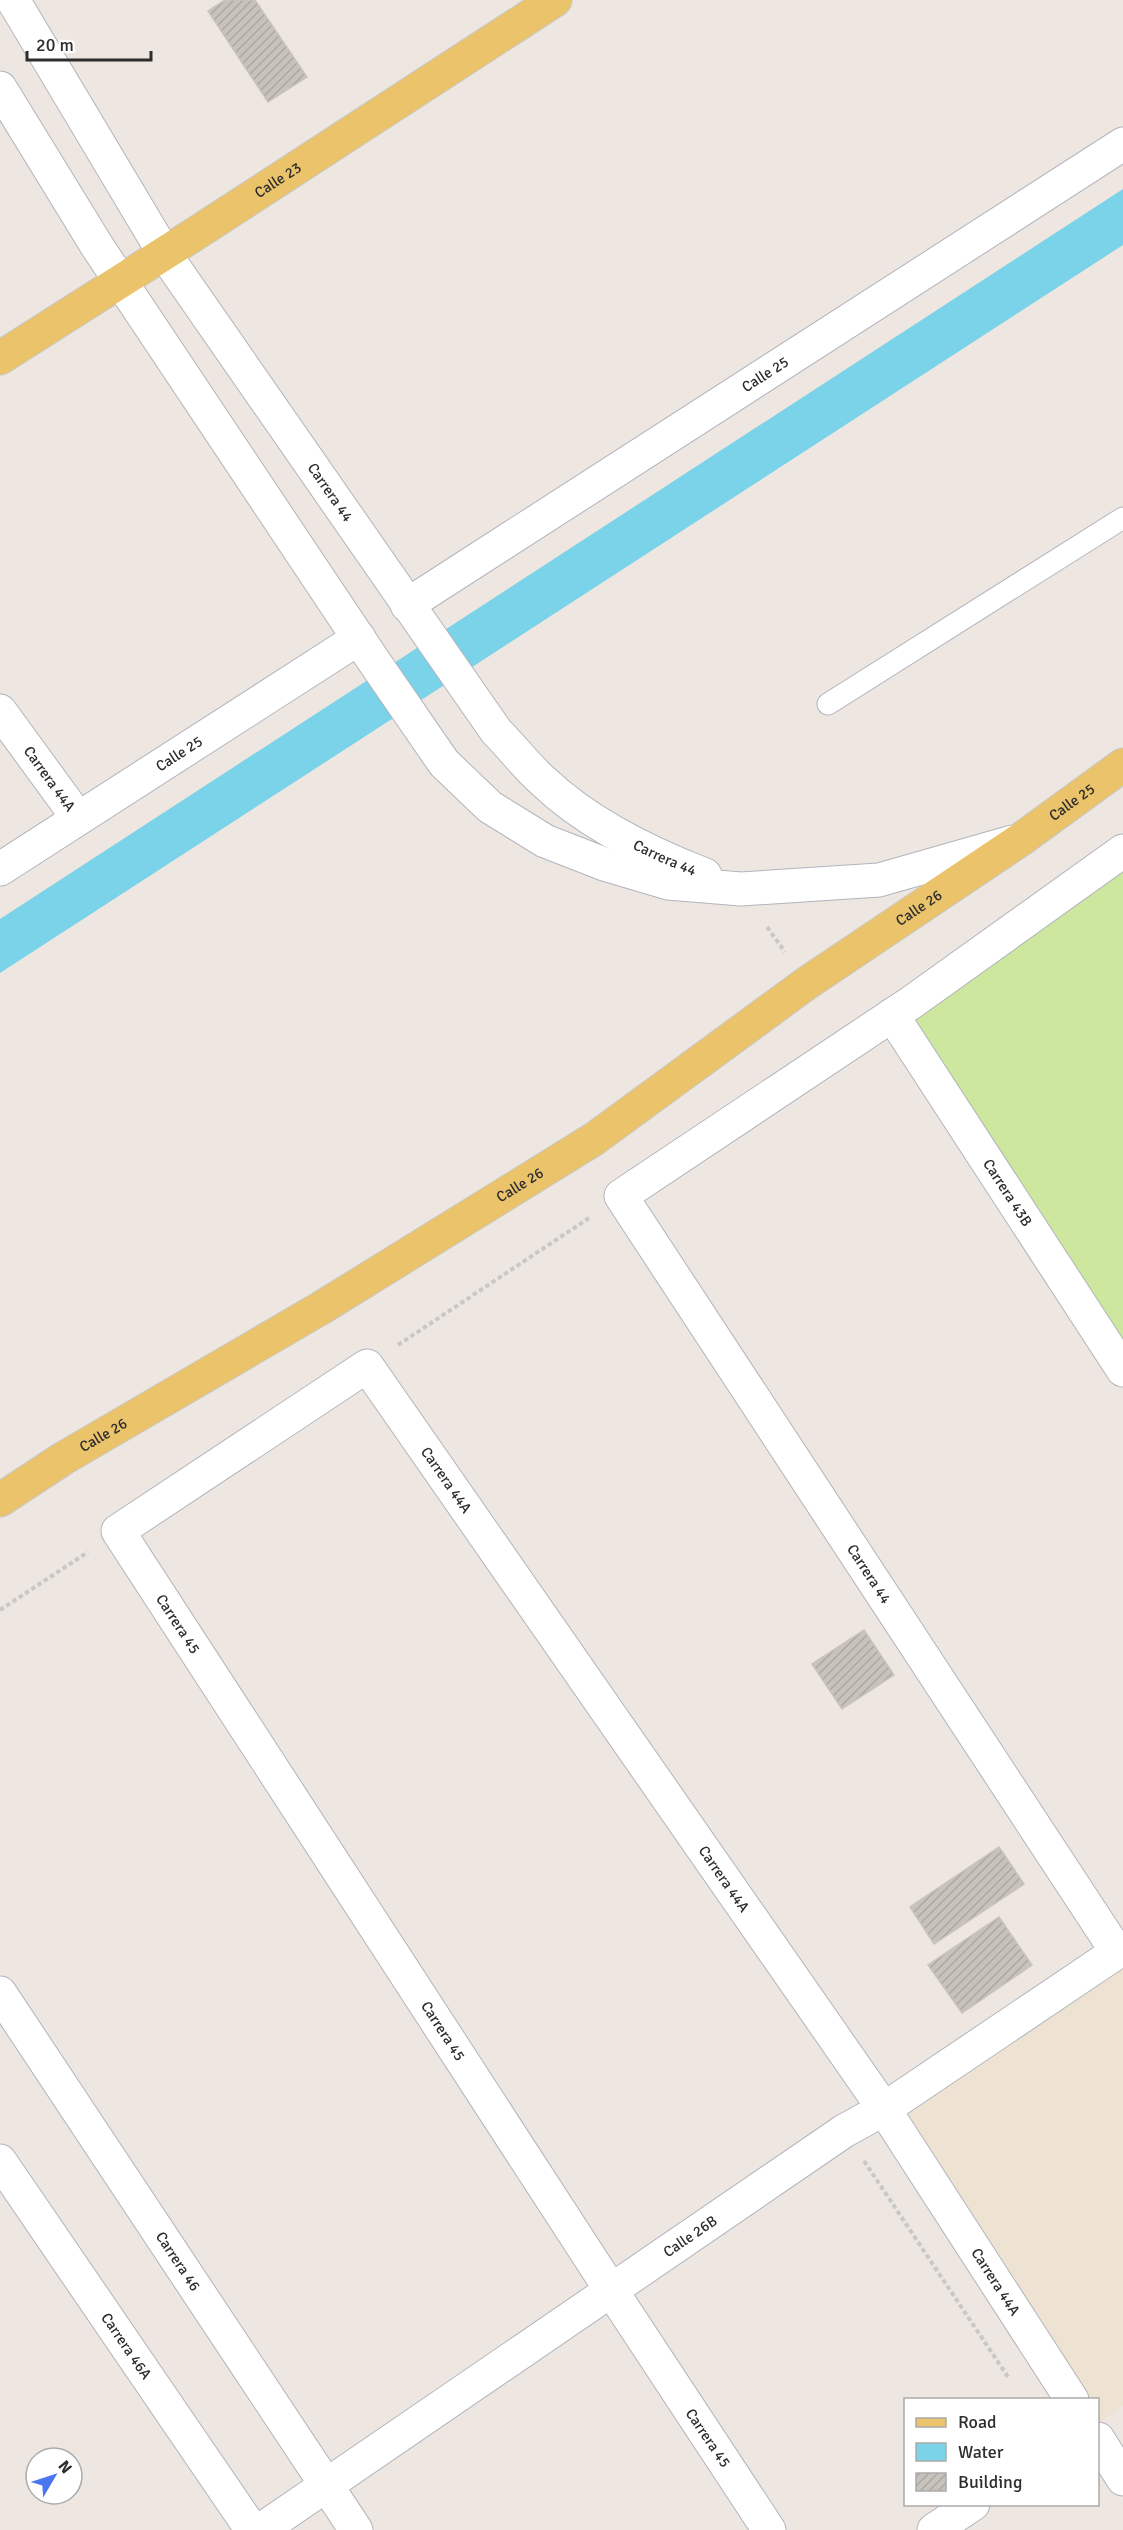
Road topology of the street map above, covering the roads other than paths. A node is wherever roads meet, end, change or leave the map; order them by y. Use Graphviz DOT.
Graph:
graph roads {
  1 [pos="13,0"];
  2 [pos="555,0"];
  3 [pos="0,87"];
  4 [pos="1123,144"];
  5 [pos="164,253"];
  6 [pos="120,281"];
  7 [pos="0,358"];
  8 [pos="1123,518"];
  9 [pos="414,615"];
  10 [pos="365,647"];
  11 [pos="828,704"];
  12 [pos="0,711"];
  13 [pos="1123,765"];
  14 [pos="78,818"];
  15 [pos="1020,840"];
  16 [pos="1123,851"];
  17 [pos="0,868"];
  18 [pos="741,889"];
  19 [pos="892,1015"];
  20 [pos="367,1365"];
  21 [pos="1123,1370"];
  22 [pos="0,1500"];
  23 [pos="1120,1950"];
  24 [pos="0,1993"];
  25 [pos="884,2109"];
  26 [pos="0,2161"];
  27 [pos="610,2290"];
  28 [pos="1071,2398"];
  29 [pos="1099,2441"];
  30 [pos="1123,2478"];
  31 [pos="326,2485"];
  32 [pos="971,2506"];
  33 [pos="252,2530"];
  34 [pos="261,2530"];
  35 [pos="356,2530"];
  36 [pos="769,2530"];
  37 [pos="933,2530"];
  1 -- 5 [label="street, Carrera 44"];
  2 -- 5 [label="main road, Calle 23"];
  3 -- 6 [label="street, Carrera 44"];
  4 -- 9 [label="street, Calle 25"];
  5 -- 6 [label="main road, Calle 23"];
  5 -- 9 [label="street, Carrera 44"];
  6 -- 7 [label="main road, Calle 23"];
  6 -- 10 [label="street, Carrera 44"];
  8 -- 11 [label="lane"];
  9 -- 18 [label="street, Carrera 44"];
  10 -- 14 [label="street, Calle 25"];
  10 -- 18 [label="street, Carrera 44"];
  12 -- 14 [label="street, Carrera 44A"];
  13 -- 15 [label="main road, Calle 25"];
  14 -- 17 [label="street, Calle 25"];
  15 -- 18 [label="street, Carrera 44"];
  15 -- 22 [label="main road, Calle 26"];
  16 -- 19 [label="street"];
  19 -- 21 [label="street, Carrera 43B"];
  19 -- 23 [label="street, Carrera 44"];
  20 -- 25 [label="street, Carrera 44A"];
  20 -- 27 [label="street, Carrera 45"];
  23 -- 25 [label="street, Calle 26B"];
  24 -- 31 [label="street, Carrera 46"];
  25 -- 27 [label="street, Calle 26B"];
  25 -- 28 [label="street, Carrera 44A"];
  26 -- 33 [label="street, Carrera 46A"];
  27 -- 31 [label="street, Calle 26B"];
  27 -- 36 [label="street, Carrera 45"];
  29 -- 30 [label="street"];
  31 -- 34 [label="street, Calle 26B"];
  31 -- 35 [label="street, Carrera 46"];
  32 -- 37 [label="street"];
}
